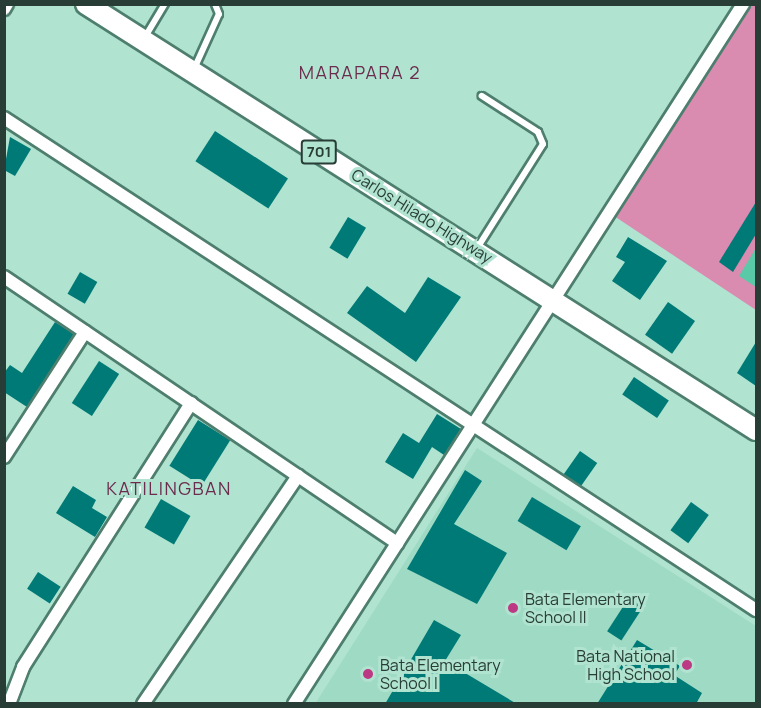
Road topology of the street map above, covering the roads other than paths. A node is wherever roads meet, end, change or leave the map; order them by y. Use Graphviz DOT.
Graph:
graph roads {
  1 [pos="7,4"];
  2 [pos="86,4"];
  3 [pos="165,4"];
  4 [pos="215,4"];
  5 [pos="743,4"];
  6 [pos="4,9"];
  7 [pos="143,40"];
  8 [pos="192,72"];
  9 [pos="482,96"];
  10 [pos="4,118"];
  11 [pos="476,250"];
  12 [pos="4,277"];
  13 [pos="552,299"];
  14 [pos="85,332"];
  15 [pos="191,403"];
  16 [pos="473,425"];
  17 [pos="756,430"];
  18 [pos="4,457"];
  19 [pos="298,476"];
  20 [pos="398,543"];
  21 [pos="756,610"];
  22 [pos="9,704"];
  23 [pos="143,704"];
  24 [pos="294,704"];
  1 -- 6 [label="street"];
  2 -- 7 [label="main road, Carlos Hilado Highway / 701"];
  3 -- 7 [label="lane"];
  4 -- 8 [label="lane"];
  5 -- 13 [label="street"];
  7 -- 8 [label="main road, Carlos Hilado Highway / 701"];
  8 -- 11 [label="main road, Carlos Hilado Highway / 701"];
  9 -- 11 [label="lane"];
  10 -- 16 [label="street"];
  11 -- 13 [label="main road, Carlos Hilado Highway / 701"];
  12 -- 14 [label="street"];
  13 -- 16 [label="street"];
  13 -- 17 [label="main road, Carlos Hilado Highway / 701"];
  14 -- 15 [label="street"];
  14 -- 18 [label="street"];
  15 -- 19 [label="street"];
  15 -- 22 [label="street"];
  16 -- 20 [label="street"];
  16 -- 21 [label="street"];
  19 -- 20 [label="street"];
  19 -- 23 [label="street"];
  20 -- 24 [label="street"];
}
